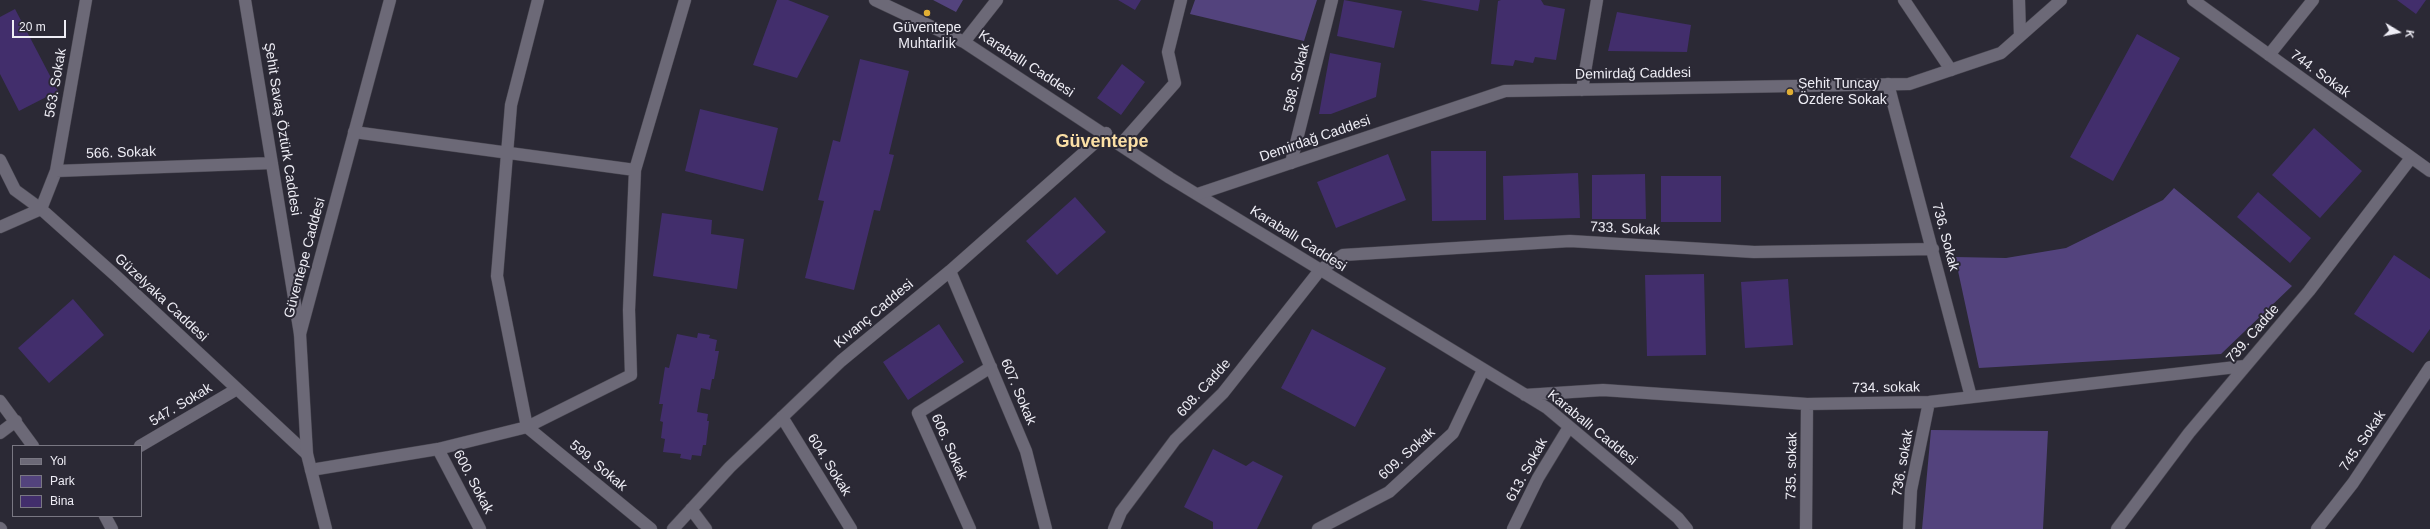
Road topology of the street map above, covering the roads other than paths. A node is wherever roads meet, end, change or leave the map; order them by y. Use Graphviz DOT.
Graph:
graph roads {
  1 [pos="86,0"];
  2 [pos="245,0"];
  3 [pos="390,0"];
  4 [pos="538,0"];
  5 [pos="685,0"];
  6 [pos="875,0"];
  7 [pos="997,0"];
  8 [pos="1181,0"];
  9 [pos="1332,0"];
  10 [pos="1598,0"];
  11 [pos="1904,0"];
  12 [pos="2020,0"];
  13 [pos="2061,0"];
  14 [pos="2193,0"];
  15 [pos="2313,0"];
  16 [pos="2020,36"];
  17 [pos="964,42"];
  18 [pos="2269,55"];
  19 [pos="1951,70"];
  20 [pos="1888,84"];
  21 [pos="1582,90"];
  22 [pos="354,132"];
  23 [pos="1106,133"];
  24 [pos="1121,144"];
  25 [pos="507,153"];
  26 [pos="2411,158"];
  27 [pos="0,160"];
  28 [pos="272,163"];
  29 [pos="1291,163"];
  30 [pos="635,170"];
  31 [pos="56,171"];
  32 [pos="2430,171"];
  33 [pos="1198,194"];
  34 [pos="40,209"];
  35 [pos="0,227"];
  36 [pos="1933,249"];
  37 [pos="1320,270"];
  38 [pos="950,271"];
  39 [pos="300,334"];
  40 [pos="2246,366"];
  41 [pos="991,367"];
  42 [pos="2430,368"];
  43 [pos="1483,370"];
  44 [pos="237,389"];
  45 [pos="1525,395"];
  46 [pos="1971,397"];
  47 [pos="0,401"];
  48 [pos="1929,402"];
  49 [pos="1807,404"];
  50 [pos="782,417"];
  51 [pos="16,421"];
  52 [pos="527,426"];
  53 [pos="1569,427"];
  54 [pos="0,433"];
  55 [pos="32,445"];
  56 [pos="142,445"];
  57 [pos="438,449"];
  58 [pos="307,454"];
  59 [pos="311,470"];
  60 [pos="691,509"];
  61 [pos="106,517"];
  62 [pos="1338,524"];
  63 [pos="112,529"];
  64 [pos="326,529"];
  65 [pos="480,529"];
  66 [pos="651,529"];
  67 [pos="673,529"];
  68 [pos="706,529"];
  69 [pos="851,529"];
  70 [pos="970,529"];
  71 [pos="1046,529"];
  72 [pos="1114,529"];
  73 [pos="1318,529"];
  74 [pos="1513,529"];
  75 [pos="1687,529"];
  76 [pos="1806,529"];
  77 [pos="1909,529"];
  78 [pos="2117,529"];
  79 [pos="2317,529"];
  1 -- 31 [label="street, 563. Sokak"];
  2 -- 28 [label="street, Şehit Savaş Öztürk Caddesi"];
  3 -- 22 [label="street, Güventepe Caddesi"];
  4 -- 25 [label="street"];
  5 -- 30 [label="street"];
  6 -- 17 [label="street, Karaballı Caddesi"];
  7 -- 17 [label="street"];
  8 -- 24 [label="street"];
  9 -- 29 [label="street, 588. Sokak"];
  10 -- 21 [label="street"];
  11 -- 19 [label="street"];
  12 -- 16 [label="street"];
  13 -- 16 [label="street, Demirdağ Caddesi"];
  14 -- 18 [label="street, 744. Sokak"];
  15 -- 18 [label="street"];
  16 -- 19 [label="street, Demirdağ Caddesi"];
  17 -- 23 [label="street, Karaballı Caddesi"];
  18 -- 26 [label="street, 744. Sokak"];
  19 -- 20 [label="street, Demirdağ Caddesi"];
  20 -- 21 [label="street, Demirdağ Caddesi"];
  20 -- 36 [label="street, 736. Sokak"];
  21 -- 29 [label="street, Demirdağ Caddesi"];
  22 -- 25 [label="street"];
  22 -- 39 [label="street, Güventepe Caddesi"];
  23 -- 24 [label="street, Karaballı Caddesi"];
  23 -- 38 [label="street, Kıvanç Caddesi"];
  24 -- 33 [label="street, Karaballı Caddesi"];
  25 -- 30 [label="street"];
  25 -- 52 [label="street"];
  26 -- 32 [label="street, 744. Sokak"];
  26 -- 40 [label="street, 739. Cadde"];
  27 -- 34 [label="street, Güzelyaka Caddesi"];
  28 -- 31 [label="street, 566. Sokak"];
  28 -- 39 [label="street, Şehit Savaş Öztürk Caddesi"];
  29 -- 33 [label="street, Demirdağ Caddesi"];
  30 -- 52 [label="street"];
  31 -- 34 [label="street"];
  33 -- 37 [label="street, Karaballı Caddesi"];
  34 -- 35 [label="street"];
  34 -- 44 [label="street, Güzelyaka Caddesi"];
  36 -- 37 [label="street, 733. Sokak"];
  36 -- 46 [label="street, 736. Sokak"];
  37 -- 43 [label="street, Karaballı Caddesi"];
  37 -- 72 [label="street, 608. Cadde"];
  38 -- 41 [label="street, 607. Sokak"];
  38 -- 50 [label="street, Kıvanç Caddesi"];
  39 -- 58 [label="street, Güventepe Caddesi"];
  40 -- 46 [label="street, 734. sokak"];
  40 -- 78 [label="street, 739. Cadde"];
  41 -- 70 [label="street, 606. Sokak"];
  41 -- 71 [label="street, 607. Sokak"];
  42 -- 79 [label="street, 745. Sokak"];
  43 -- 45 [label="street, Karaballı Caddesi"];
  43 -- 62 [label="street, 609. Sokak"];
  44 -- 56 [label="street, 547. Sokak"];
  44 -- 58 [label="street, Güzelyaka Caddesi"];
  45 -- 49 [label="street, 734. sokak"];
  45 -- 53 [label="street, Karaballı Caddesi"];
  46 -- 48 [label="street, 734. sokak"];
  47 -- 51 [label="street"];
  48 -- 49 [label="street, 734. sokak"];
  48 -- 77 [label="street, 736. sokak"];
  49 -- 76 [label="street, 735. sokak"];
  50 -- 60 [label="street, Kıvanç Caddesi"];
  50 -- 69 [label="street, 604. Sokak"];
  51 -- 54 [label="street"];
  51 -- 55 [label="street"];
  52 -- 57 [label="street"];
  52 -- 66 [label="street, 599. Sokak"];
  53 -- 74 [label="street, 613. Sokak"];
  53 -- 75 [label="street, Karaballı Caddesi"];
  57 -- 59 [label="street"];
  57 -- 65 [label="street, 600. Sokak"];
  58 -- 59 [label="street, Güventepe Caddesi"];
  59 -- 64 [label="street, Güventepe Caddesi"];
  60 -- 67 [label="street, Kıvanç Caddesi"];
  60 -- 68 [label="street"];
  61 -- 63 [label="street"];
  62 -- 73 [label="street, 609. Sokak"];
}
